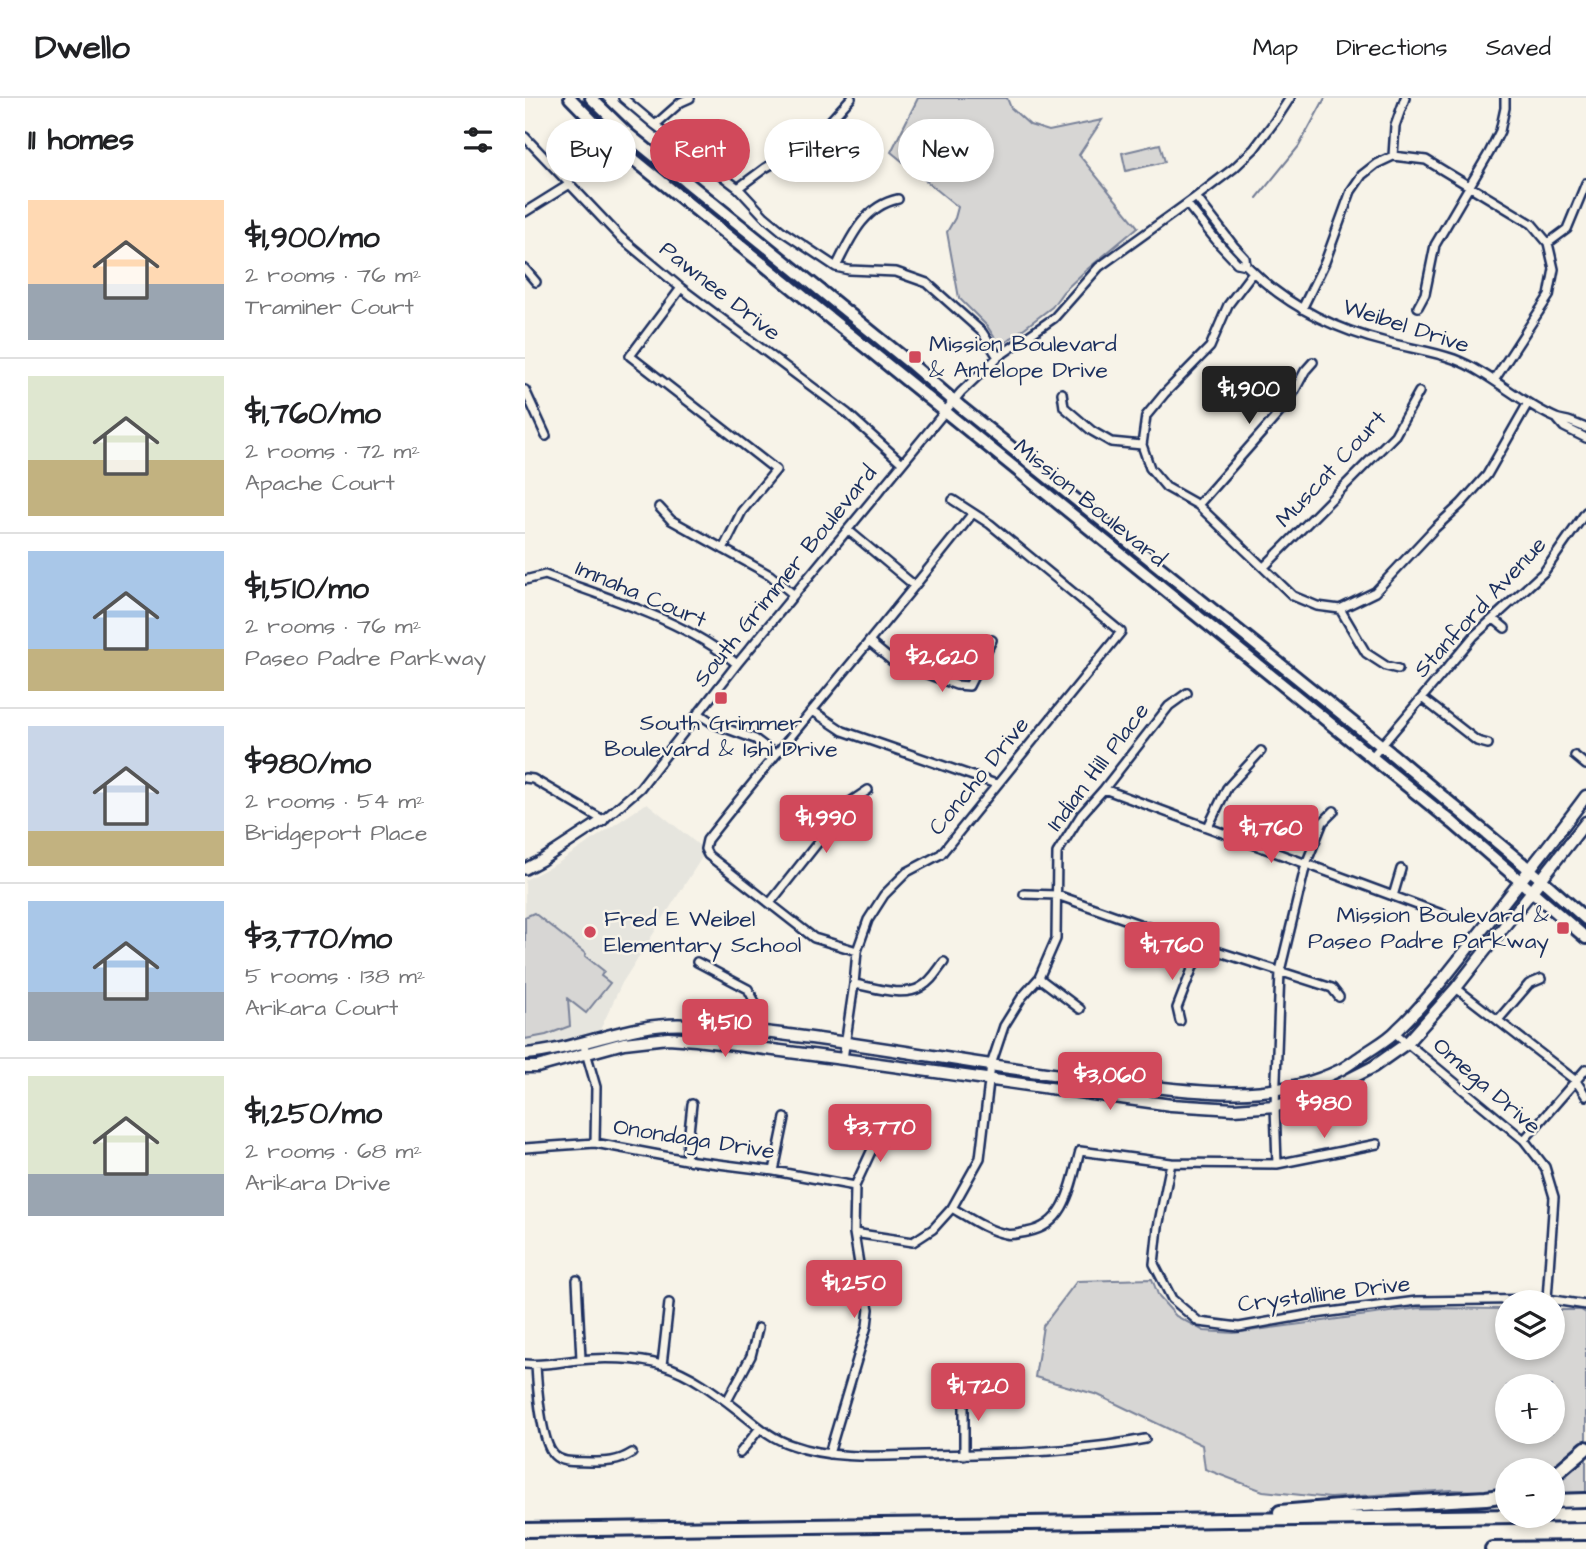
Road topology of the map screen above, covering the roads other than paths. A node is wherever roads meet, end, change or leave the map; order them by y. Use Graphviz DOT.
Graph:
graph roads {
  1 [pos="570,98"];
  2 [pos="591,98"];
  3 [pos="622,98"];
  4 [pos="690,98"];
  5 [pos="851,98"];
  6 [pos="1290,98"];
  7 [pos="1405,98"];
  8 [pos="1505,98"];
  9 [pos="662,119"];
  10 [pos="650,121"];
  11 [pos="525,137"];
  12 [pos="1393,156"];
  13 [pos="730,182"];
  14 [pos="1586,183"];
  15 [pos="570,184"];
  16 [pos="1470,186"];
  17 [pos="738,188"];
  18 [pos="1196,197"];
  19 [pos="898,200"];
  20 [pos="1187,204"];
  21 [pos="525,212"];
  22 [pos="1548,243"];
  23 [pos="1246,265"];
  24 [pos="836,267"];
  25 [pos="525,269"];
  26 [pos="1253,272"];
  27 [pos="536,282"];
  28 [pos="681,288"];
  29 [pos="1418,307"];
  30 [pos="1302,309"];
  31 [pos="998,357"];
  32 [pos="1313,362"];
  33 [pos="1495,379"];
  34 [pos="525,390"];
  35 [pos="1419,392"];
  36 [pos="1062,393"];
  37 [pos="954,401"];
  38 [pos="1528,403"];
  39 [pos="945,413"];
  40 [pos="1557,419"];
  41 [pos="1586,428"];
  42 [pos="546,436"];
  43 [pos="1586,438"];
  44 [pos="1142,445"];
  45 [pos="902,463"];
  46 [pos="953,500"];
  47 [pos="1198,505"];
  48 [pos="659,507"];
  49 [pos="1586,512"];
  50 [pos="973,513"];
  51 [pos="848,530"];
  52 [pos="723,549"];
  53 [pos="1264,567"];
  54 [pos="525,580"];
  55 [pos="915,586"];
  56 [pos="794,595"];
  57 [pos="1340,609"];
  58 [pos="1494,619"];
  59 [pos="1505,628"];
  60 [pos="992,640"];
  61 [pos="869,642"];
  62 [pos="737,664"];
  63 [pos="1398,669"];
  64 [pos="1187,693"];
  65 [pos="1422,698"];
  66 [pos="813,710"];
  67 [pos="698,713"];
  68 [pos="1488,744"];
  69 [pos="1382,746"];
  70 [pos="1261,751"];
  71 [pos="775,754"];
  72 [pos="1574,755"];
  73 [pos="1371,758"];
  74 [pos="1586,765"];
  75 [pos="525,778"];
  76 [pos="996,785"];
  77 [pos="1104,789"];
  78 [pos="868,790"];
  79 [pos="1586,796"];
  80 [pos="1334,811"];
  81 [pos="603,820"];
  82 [pos="1586,822"];
  83 [pos="1208,827"];
  84 [pos="1306,864"];
  85 [pos="525,869"];
  86 [pos="1401,869"];
  87 [pos="1530,869"];
  88 [pos="1541,879"];
  89 [pos="1521,880"];
  90 [pos="1533,890"];
  91 [pos="1024,894"];
  92 [pos="1057,895"];
  93 [pos="1393,896"];
  94 [pos="770,903"];
  95 [pos="1447,916"];
  96 [pos="1586,919"];
  97 [pos="1586,938"];
  98 [pos="1201,946"];
  99 [pos="856,951"];
  100 [pos="697,962"];
  101 [pos="943,962"];
  102 [pos="1280,971"];
  103 [pos="1039,978"];
  104 [pos="1541,979"];
  105 [pos="854,984"];
  106 [pos="1456,988"];
  107 [pos="1339,997"];
  108 [pos="1080,1009"];
  109 [pos="1498,1020"];
  110 [pos="1180,1021"];
  111 [pos="757,1031"];
  112 [pos="1395,1033"];
  113 [pos="583,1042"];
  114 [pos="845,1042"];
  115 [pos="1407,1042"];
  116 [pos="754,1047"];
  117 [pos="525,1054"];
  118 [pos="587,1054"];
  119 [pos="843,1059"];
  120 [pos="991,1065"];
  121 [pos="525,1067"];
  122 [pos="1586,1069"];
  123 [pos="989,1080"];
  124 [pos="1576,1081"];
  125 [pos="1275,1090"];
  126 [pos="1586,1096"];
  127 [pos="692,1104"];
  128 [pos="1275,1106"];
  129 [pos="785,1118"];
  130 [pos="881,1130"];
  131 [pos="1524,1140"];
  132 [pos="595,1143"];
  133 [pos="1377,1143"];
  134 [pos="525,1148"];
  135 [pos="685,1160"];
  136 [pos="1171,1163"];
  137 [pos="1277,1164"];
  138 [pos="773,1171"];
  139 [pos="855,1186"];
  140 [pos="952,1208"];
  141 [pos="854,1233"];
  142 [pos="577,1280"];
  143 [pos="1548,1290"];
  144 [pos="1495,1300"];
  145 [pos="1565,1302"];
  146 [pos="669,1303"];
  147 [pos="1586,1305"];
  148 [pos="758,1328"];
  149 [pos="581,1359"];
  150 [pos="525,1364"];
  151 [pos="536,1365"];
  152 [pos="662,1365"];
  153 [pos="964,1391"];
  154 [pos="727,1401"];
  155 [pos="760,1428"];
  156 [pos="1145,1439"];
  157 [pos="1586,1448"];
  158 [pos="632,1453"];
  159 [pos="740,1453"];
  160 [pos="829,1454"];
  161 [pos="964,1455"];
  162 [pos="1565,1466"];
  163 [pos="1495,1498"];
  164 [pos="1586,1500"];
  165 [pos="1565,1501"];
  166 [pos="1495,1502"];
  167 [pos="1399,1503"];
  168 [pos="1586,1516"];
  169 [pos="1177,1521"];
  170 [pos="525,1530"];
  171 [pos="1586,1540"];
  172 [pos="1527,1548"];
  173 [pos="1586,1548"];
  174 [pos="1492,1549"];
  1 -- 39 [label="main road, Mission Boulevard"];
  2 -- 37 [label="main road, Mission Boulevard"];
  3 -- 10 [label="street"];
  4 -- 9 [label="street"];
  5 -- 17 [label="street"];
  6 -- 18 [label="street, South Grimmer Boulevard"];
  7 -- 12 [label="street"];
  8 -- 16 [label="street"];
  11 -- 15 [label="street, Pawnee Drive"];
  12 -- 16 [label="street"];
  12 -- 30 [label="street"];
  13 -- 17 [label="street"];
  14 -- 22 [label="street"];
  15 -- 21 [label="street"];
  15 -- 28 [label="street, Pawnee Drive"];
  16 -- 22 [label="street"];
  16 -- 29 [label="street"];
  17 -- 24 [label="street"];
  18 -- 20 [label="street, South Grimmer Boulevard"];
  18 -- 23 [label="street, Weibel Drive"];
  19 -- 24 [label="street"];
  20 -- 23 [label="street, Weibel Drive"];
  20 -- 31 [label="street, South Grimmer Boulevard"];
  22 -- 33 [label="street"];
  23 -- 26 [label="street, Weibel Drive"];
  24 -- 31 [label="street"];
  25 -- 27 [label="street"];
  26 -- 30 [label="street, Weibel Drive"];
  26 -- 44 [label="street"];
  28 -- 45 [label="street, Pawnee Drive"];
  28 -- 52 [label="street"];
  30 -- 33 [label="street, Weibel Drive"];
  31 -- 37 [label="street, South Grimmer Boulevard"];
  32 -- 47 [label="street"];
  33 -- 38 [label="street, Weibel Drive"];
  34 -- 42 [label="street"];
  35 -- 53 [label="street, Muscat Court"];
  36 -- 44 [label="street"];
  37 -- 39 [label="street, South Grimmer Boulevard"];
  37 -- 69 [label="main road, Mission Boulevard"];
  38 -- 40 [label="street, Weibel Drive"];
  38 -- 57 [label="street"];
  39 -- 45 [label="street, South Grimmer Boulevard"];
  39 -- 73 [label="main road, Mission Boulevard"];
  40 -- 41 [label="street, Weibel Drive"];
  40 -- 43 [label="street, Weibel Drive"];
  44 -- 47 [label="street"];
  45 -- 51 [label="street, South Grimmer Boulevard"];
  46 -- 50 [label="street"];
  47 -- 53 [label="street"];
  48 -- 52 [label="street"];
  49 -- 58 [label="street, Stanford Avenue"];
  50 -- 55 [label="street"];
  50 -- 76 [label="street, Concho Drive"];
  51 -- 55 [label="street"];
  51 -- 56 [label="street, South Grimmer Boulevard"];
  52 -- 56 [label="street"];
  53 -- 57 [label="street"];
  54 -- 62 [label="street, Imnaha Court"];
  55 -- 61 [label="street"];
  56 -- 62 [label="street, South Grimmer Boulevard"];
  57 -- 63 [label="street"];
  58 -- 59 [label="street"];
  58 -- 65 [label="street, Stanford Avenue"];
  60 -- 61 [label="street"];
  61 -- 66 [label="street"];
  62 -- 67 [label="street, South Grimmer Boulevard"];
  64 -- 77 [label="street, Indian Hill Place"];
  65 -- 68 [label="street"];
  65 -- 69 [label="street, Stanford Avenue"];
  66 -- 71 [label="street"];
  66 -- 76 [label="street"];
  67 -- 71 [label="street"];
  67 -- 81 [label="street, South Grimmer Boulevard"];
  69 -- 73 [label="street, Stanford Avenue"];
  69 -- 87 [label="main road, Mission Boulevard"];
  70 -- 83 [label="street"];
  71 -- 94 [label="street"];
  72 -- 74 [label="street"];
  73 -- 89 [label="main road, Mission Boulevard"];
  75 -- 81 [label="street"];
  76 -- 99 [label="street, Concho Drive"];
  77 -- 83 [label="street"];
  77 -- 92 [label="street, Indian Hill Place"];
  78 -- 94 [label="street"];
  79 -- 87 [label="main road"];
  80 -- 84 [label="street"];
  81 -- 85 [label="street, South Grimmer Boulevard"];
  82 -- 88 [label="main road"];
  83 -- 84 [label="street"];
  84 -- 93 [label="street"];
  84 -- 102 [label="street"];
  86 -- 93 [label="street"];
  87 -- 88 [label="main road, Mission Boulevard"];
  87 -- 89 [label="main road"];
  88 -- 90 [label="main road"];
  88 -- 96 [label="main road, Mission Boulevard"];
  89 -- 90 [label="main road, Mission Boulevard"];
  89 -- 112 [label="main road"];
  90 -- 97 [label="main road, Mission Boulevard"];
  90 -- 106 [label="main road"];
  91 -- 92 [label="street"];
  92 -- 98 [label="street"];
  92 -- 103 [label="street, Indian Hill Place"];
  93 -- 95 [label="street"];
  94 -- 99 [label="street"];
  98 -- 102 [label="street"];
  98 -- 110 [label="street"];
  99 -- 105 [label="street, Concho Drive"];
  100 -- 111 [label="street"];
  101 -- 105 [label="street"];
  102 -- 107 [label="street"];
  102 -- 125 [label="street"];
  103 -- 108 [label="street"];
  103 -- 120 [label="street, Indian Hill Place"];
  104 -- 109 [label="street"];
  105 -- 114 [label="street, Concho Drive"];
  106 -- 109 [label="street"];
  106 -- 115 [label="main road"];
  109 -- 124 [label="street"];
  111 -- 113 [label="main road"];
  111 -- 114 [label="main road"];
  111 -- 116 [label="street"];
  112 -- 115 [label="street, Omega Drive"];
  112 -- 125 [label="main road"];
  113 -- 117 [label="main road"];
  113 -- 118 [label="street"];
  114 -- 119 [label="street, Concho Drive"];
  114 -- 120 [label="main road"];
  115 -- 128 [label="main road"];
  115 -- 131 [label="street, Omega Drive"];
  116 -- 118 [label="main road"];
  116 -- 119 [label="main road"];
  118 -- 121 [label="main road"];
  118 -- 132 [label="street"];
  119 -- 123 [label="main road"];
  120 -- 123 [label="street, Indian Hill Place"];
  120 -- 125 [label="main road"];
  122 -- 124 [label="street"];
  123 -- 128 [label="main road"];
  123 -- 140 [label="street, Indian Hill Place"];
  124 -- 126 [label="street"];
  124 -- 131 [label="street"];
  125 -- 128 [label="street"];
  127 -- 135 [label="street"];
  128 -- 137 [label="street"];
  129 -- 138 [label="street"];
  130 -- 139 [label="street"];
  131 -- 143 [label="street, Omega Drive"];
  132 -- 134 [label="street, Onondaga Drive"];
  132 -- 135 [label="street, Onondaga Drive"];
  133 -- 137 [label="street"];
  135 -- 138 [label="street, Onondaga Drive"];
  136 -- 137 [label="street"];
  136 -- 140 [label="street"];
  136 -- 144 [label="street, Crystalline Drive"];
  138 -- 139 [label="street, Onondaga Drive"];
  139 -- 141 [label="street"];
  140 -- 141 [label="street, Indian Hill Place"];
  141 -- 160 [label="street"];
  142 -- 149 [label="street"];
  145 -- 147 [label="street, Crystalline Drive"];
  146 -- 152 [label="street"];
  148 -- 154 [label="street"];
  149 -- 151 [label="street"];
  149 -- 152 [label="street"];
  150 -- 151 [label="street"];
  151 -- 158 [label="street"];
  152 -- 154 [label="street"];
  153 -- 161 [label="street"];
  154 -- 155 [label="street"];
  155 -- 159 [label="street"];
  155 -- 160 [label="street"];
  156 -- 161 [label="street"];
  157 -- 162 [label="highway"];
  160 -- 161 [label="street"];
  163 -- 167 [label="highway"];
  164 -- 165 [label="highway"];
  166 -- 167 [label="highway"];
  167 -- 169 [label="highway"];
  168 -- 169 [label="highway"];
  169 -- 170 [label="highway"];
  171 -- 172 [label="highway"];
  172 -- 173 [label="highway"];
  172 -- 174 [label="highway"];
}
